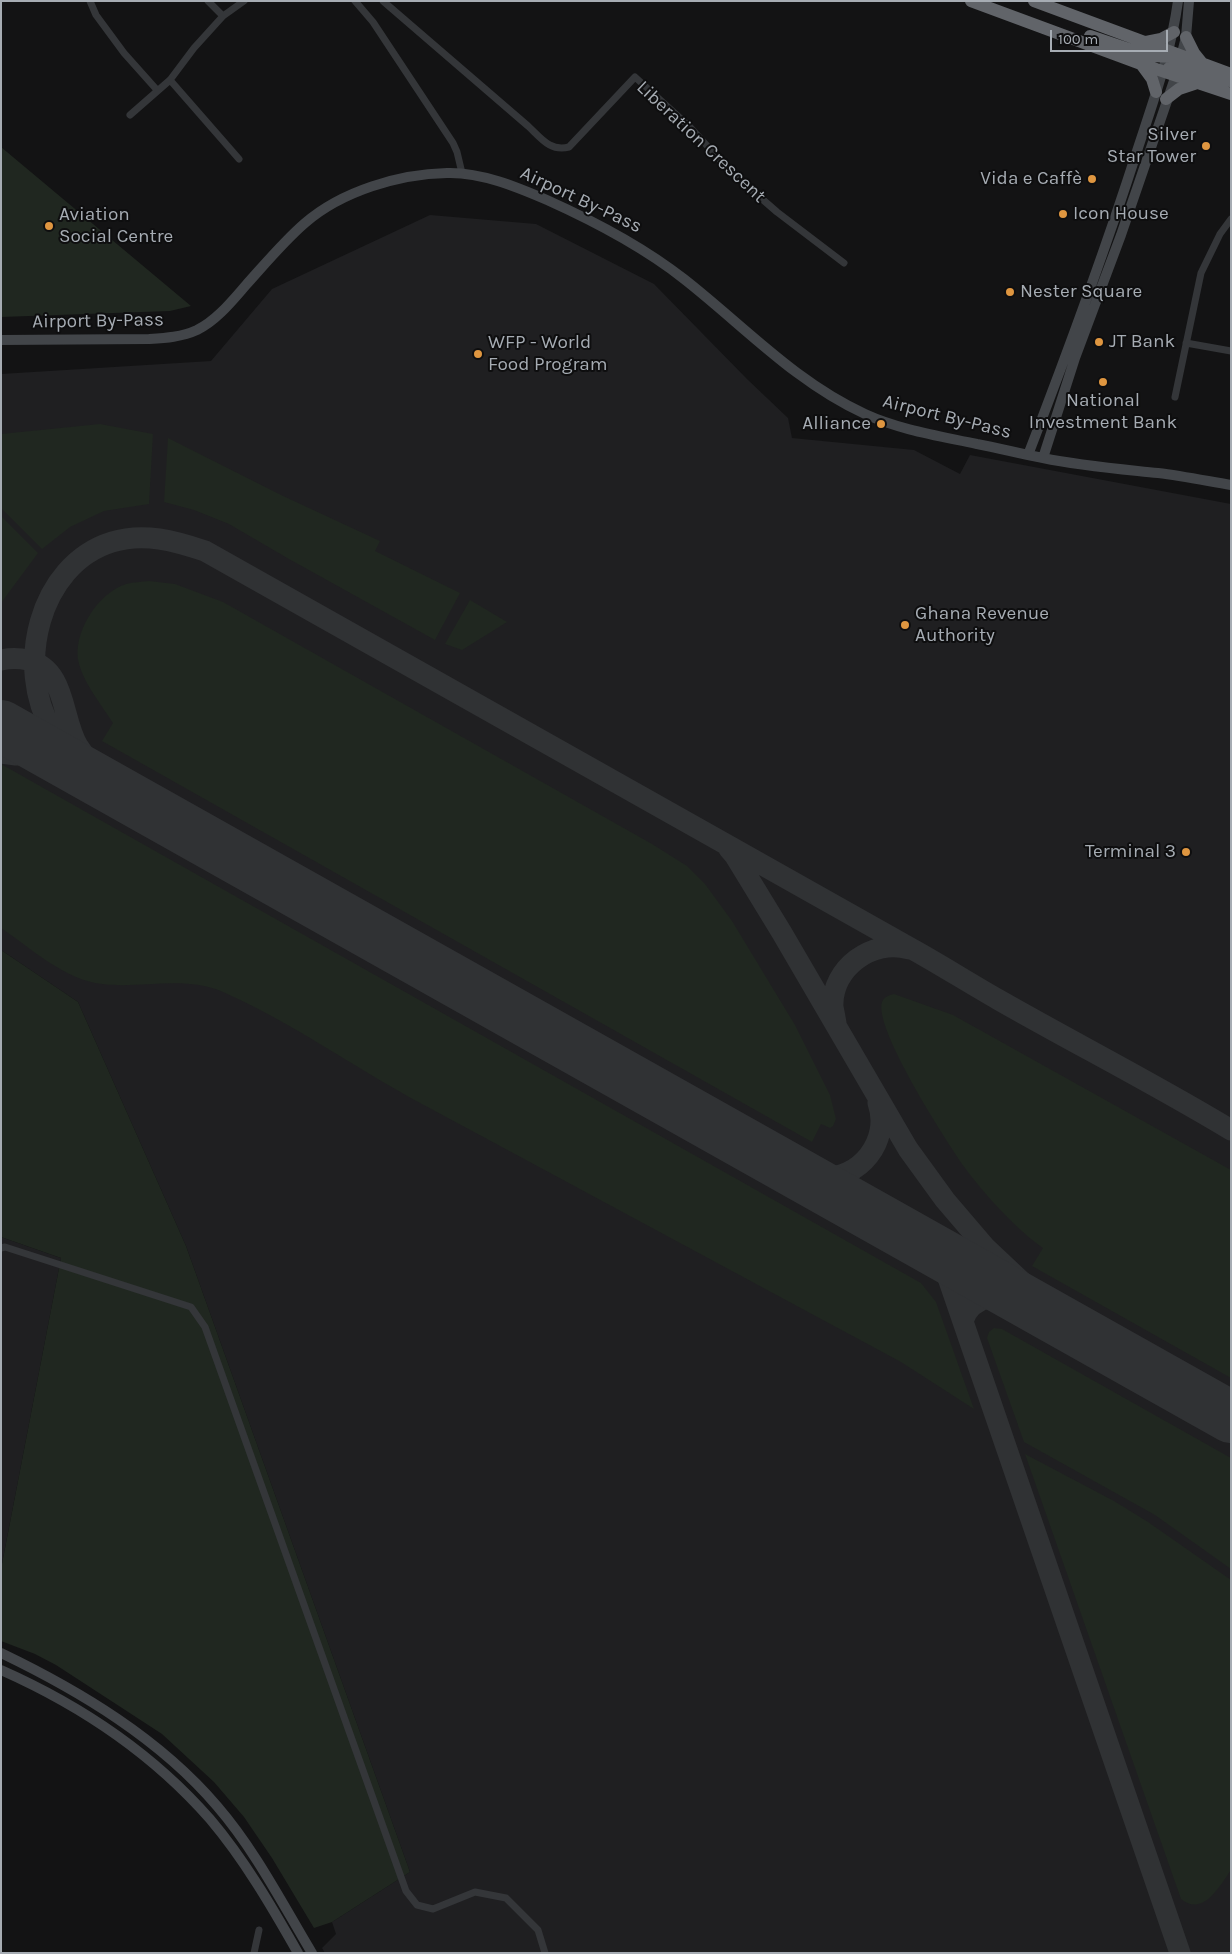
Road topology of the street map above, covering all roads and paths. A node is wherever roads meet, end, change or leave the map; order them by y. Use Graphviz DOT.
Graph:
graph roads {
  1 [pos="90,1"];
  2 [pos="208,1"];
  3 [pos="244,1"];
  4 [pos="356,1"];
  5 [pos="383,1"];
  6 [pos="972,1"];
  7 [pos="1034,1"];
  8 [pos="1178,1"];
  9 [pos="1189,1"];
  10 [pos="223,16"];
  11 [pos="1037,26"];
  12 [pos="1180,35"];
  13 [pos="1145,42"];
  14 [pos="1168,54"];
  15 [pos="1141,64"];
  16 [pos="1204,64"];
  17 [pos="1178,66"];
  18 [pos="1163,71"];
  19 [pos="1231,74"];
  20 [pos="170,80"];
  21 [pos="1231,82"];
  22 [pos="1197,83"];
  23 [pos="157,90"];
  24 [pos="1231,94"];
  25 [pos="1161,96"];
  26 [pos="130,115"];
  27 [pos="239,159"];
  28 [pos="462,173"];
  29 [pos="1231,219"];
  30 [pos="844,263"];
  31 [pos="1,340"];
  32 [pos="1186,343"];
  33 [pos="1231,351"];
  34 [pos="1175,396"];
  35 [pos="1028,455"];
  36 [pos="1042,458"];
  37 [pos="1231,485"];
  38 [pos="1,1248"];
  39 [pos="1,1653"];
  40 [pos="1,1670"];
  41 [pos="259,1930"];
  42 [pos="254,1953"];
  43 [pos="298,1953"];
  44 [pos="312,1953"];
  45 [pos="546,1953"];
  1 -- 23 [label="street"];
  2 -- 10 [label="street"];
  3 -- 10 [label="street"];
  4 -- 28 [label="street"];
  5 -- 30 [label="street, Liberation Crescent"];
  6 -- 11 [label="highway"];
  7 -- 13 [label="highway"];
  8 -- 12 [label="main road"];
  9 -- 12 [label="main road"];
  10 -- 20 [label="street"];
  11 -- 14 [label="highway"];
  11 -- 15 [label="highway"];
  12 -- 13 [label="highway"];
  12 -- 14 [label="main road"];
  12 -- 16 [label="highway"];
  12 -- 17 [label="main road"];
  13 -- 14 [label="highway"];
  14 -- 17 [label="highway"];
  14 -- 18 [label="main road"];
  15 -- 18 [label="highway"];
  15 -- 25 [label="highway"];
  16 -- 17 [label="highway"];
  16 -- 19 [label="highway"];
  17 -- 18 [label="highway"];
  17 -- 21 [label="highway"];
  17 -- 22 [label="highway"];
  17 -- 25 [label="main road"];
  18 -- 25 [label="main road"];
  20 -- 23 [label="street"];
  20 -- 27 [label="street"];
  22 -- 24 [label="highway"];
  22 -- 25 [label="highway"];
  23 -- 26 [label="street"];
  25 -- 35 [label="main road"];
  25 -- 36 [label="main road"];
  28 -- 31 [label="main road, Airport By-Pass"];
  28 -- 35 [label="main road, Airport By-Pass"];
  29 -- 32 [label="street"];
  32 -- 33 [label="street"];
  32 -- 34 [label="street"];
  35 -- 36 [label="main road, Airport By-Pass"];
  36 -- 37 [label="main road, Airport By-Pass"];
  38 -- 45 [label="street"];
  39 -- 44 [label="main road"];
  40 -- 43 [label="main road"];
  41 -- 42 [label="street"];
}
